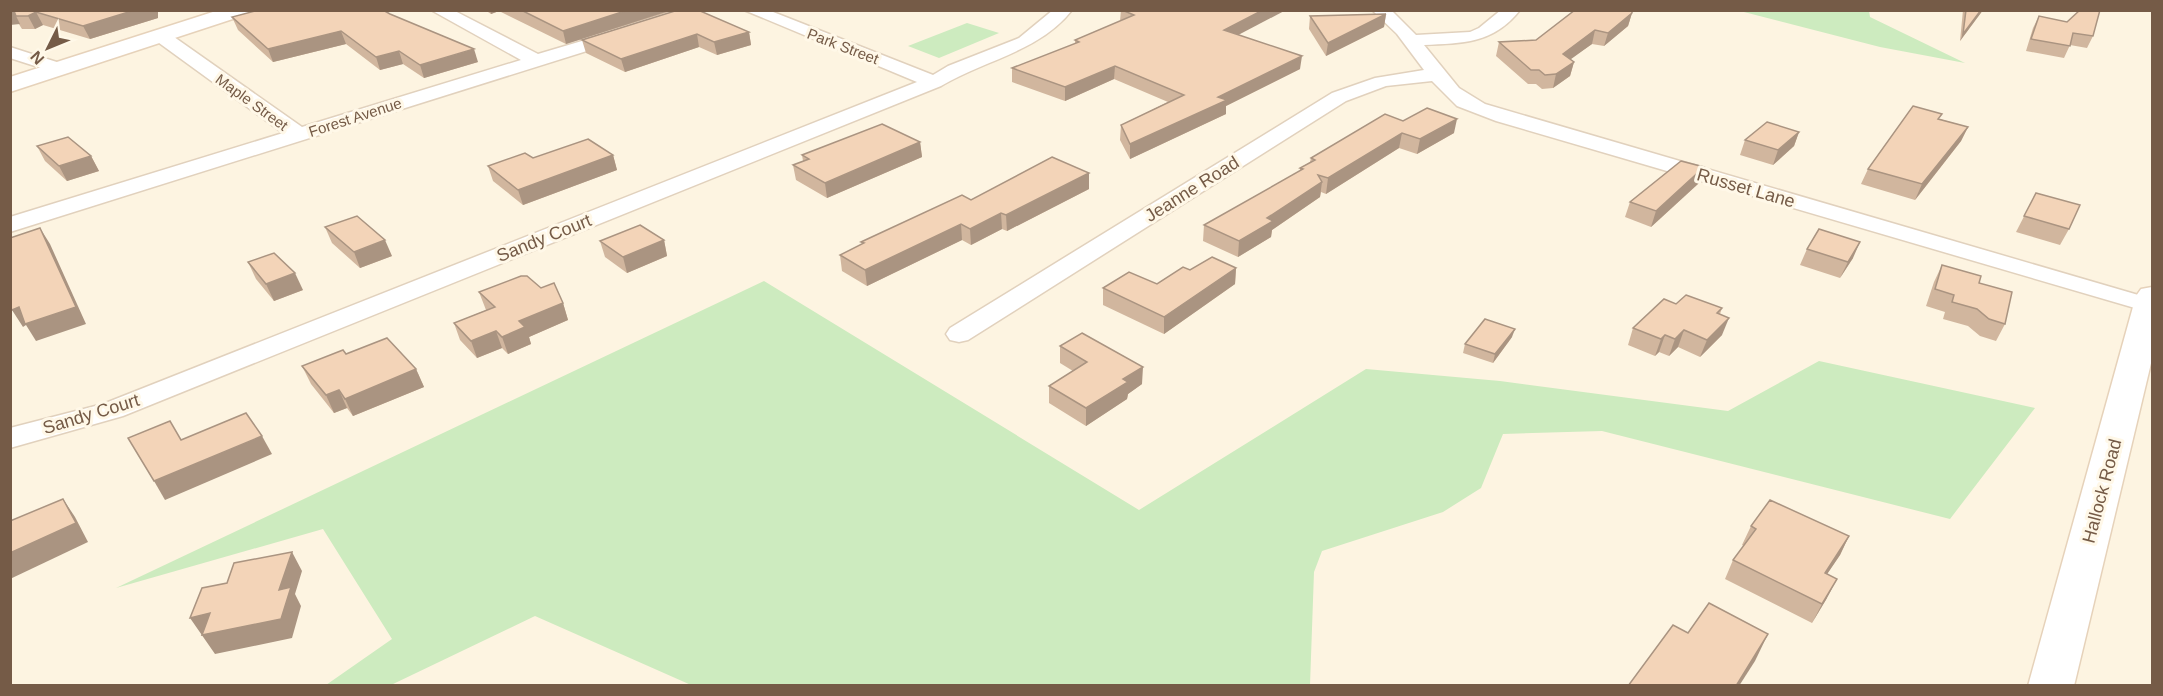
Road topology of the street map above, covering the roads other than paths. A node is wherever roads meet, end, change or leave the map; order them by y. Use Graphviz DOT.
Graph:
graph roads {
  1 [pos="241,10"];
  2 [pos="439,10"];
  3 [pos="752,10"];
  4 [pos="1064,10"];
  5 [pos="1380,10"];
  6 [pos="1512,10"];
  7 [pos="634,30"];
  8 [pos="161,36"];
  9 [pos="1412,40"];
  10 [pos="10,52"];
  11 [pos="535,60"];
  12 [pos="60,69"];
  13 [pos="1436,75"];
  14 [pos="934,82"];
  15 [pos="10,85"];
  16 [pos="299,135"];
  17 [pos="10,225"];
  18 [pos="2151,301"];
  19 [pos="959,334"];
  20 [pos="10,438"];
  21 [pos="2051,686"];
  1 -- 8 [label="street"];
  2 -- 11 [label="street"];
  3 -- 14 [label="street, Park Street"];
  4 -- 14 [label="street, Sandy Court"];
  5 -- 9 [label="street, Russet Lane"];
  6 -- 9 [label="street"];
  7 -- 11 [label="street, Forest Avenue"];
  8 -- 12 [label="street"];
  8 -- 16 [label="street, Maple Street"];
  9 -- 13 [label="street, Russet Lane"];
  10 -- 12 [label="street"];
  11 -- 16 [label="street, Forest Avenue"];
  12 -- 15 [label="street"];
  13 -- 18 [label="street, Russet Lane"];
  13 -- 19 [label="street, Jeanne Road"];
  14 -- 20 [label="street, Sandy Court"];
  16 -- 17 [label="street, Forest Avenue"];
  18 -- 21 [label="street, Hallock Road"];
}
